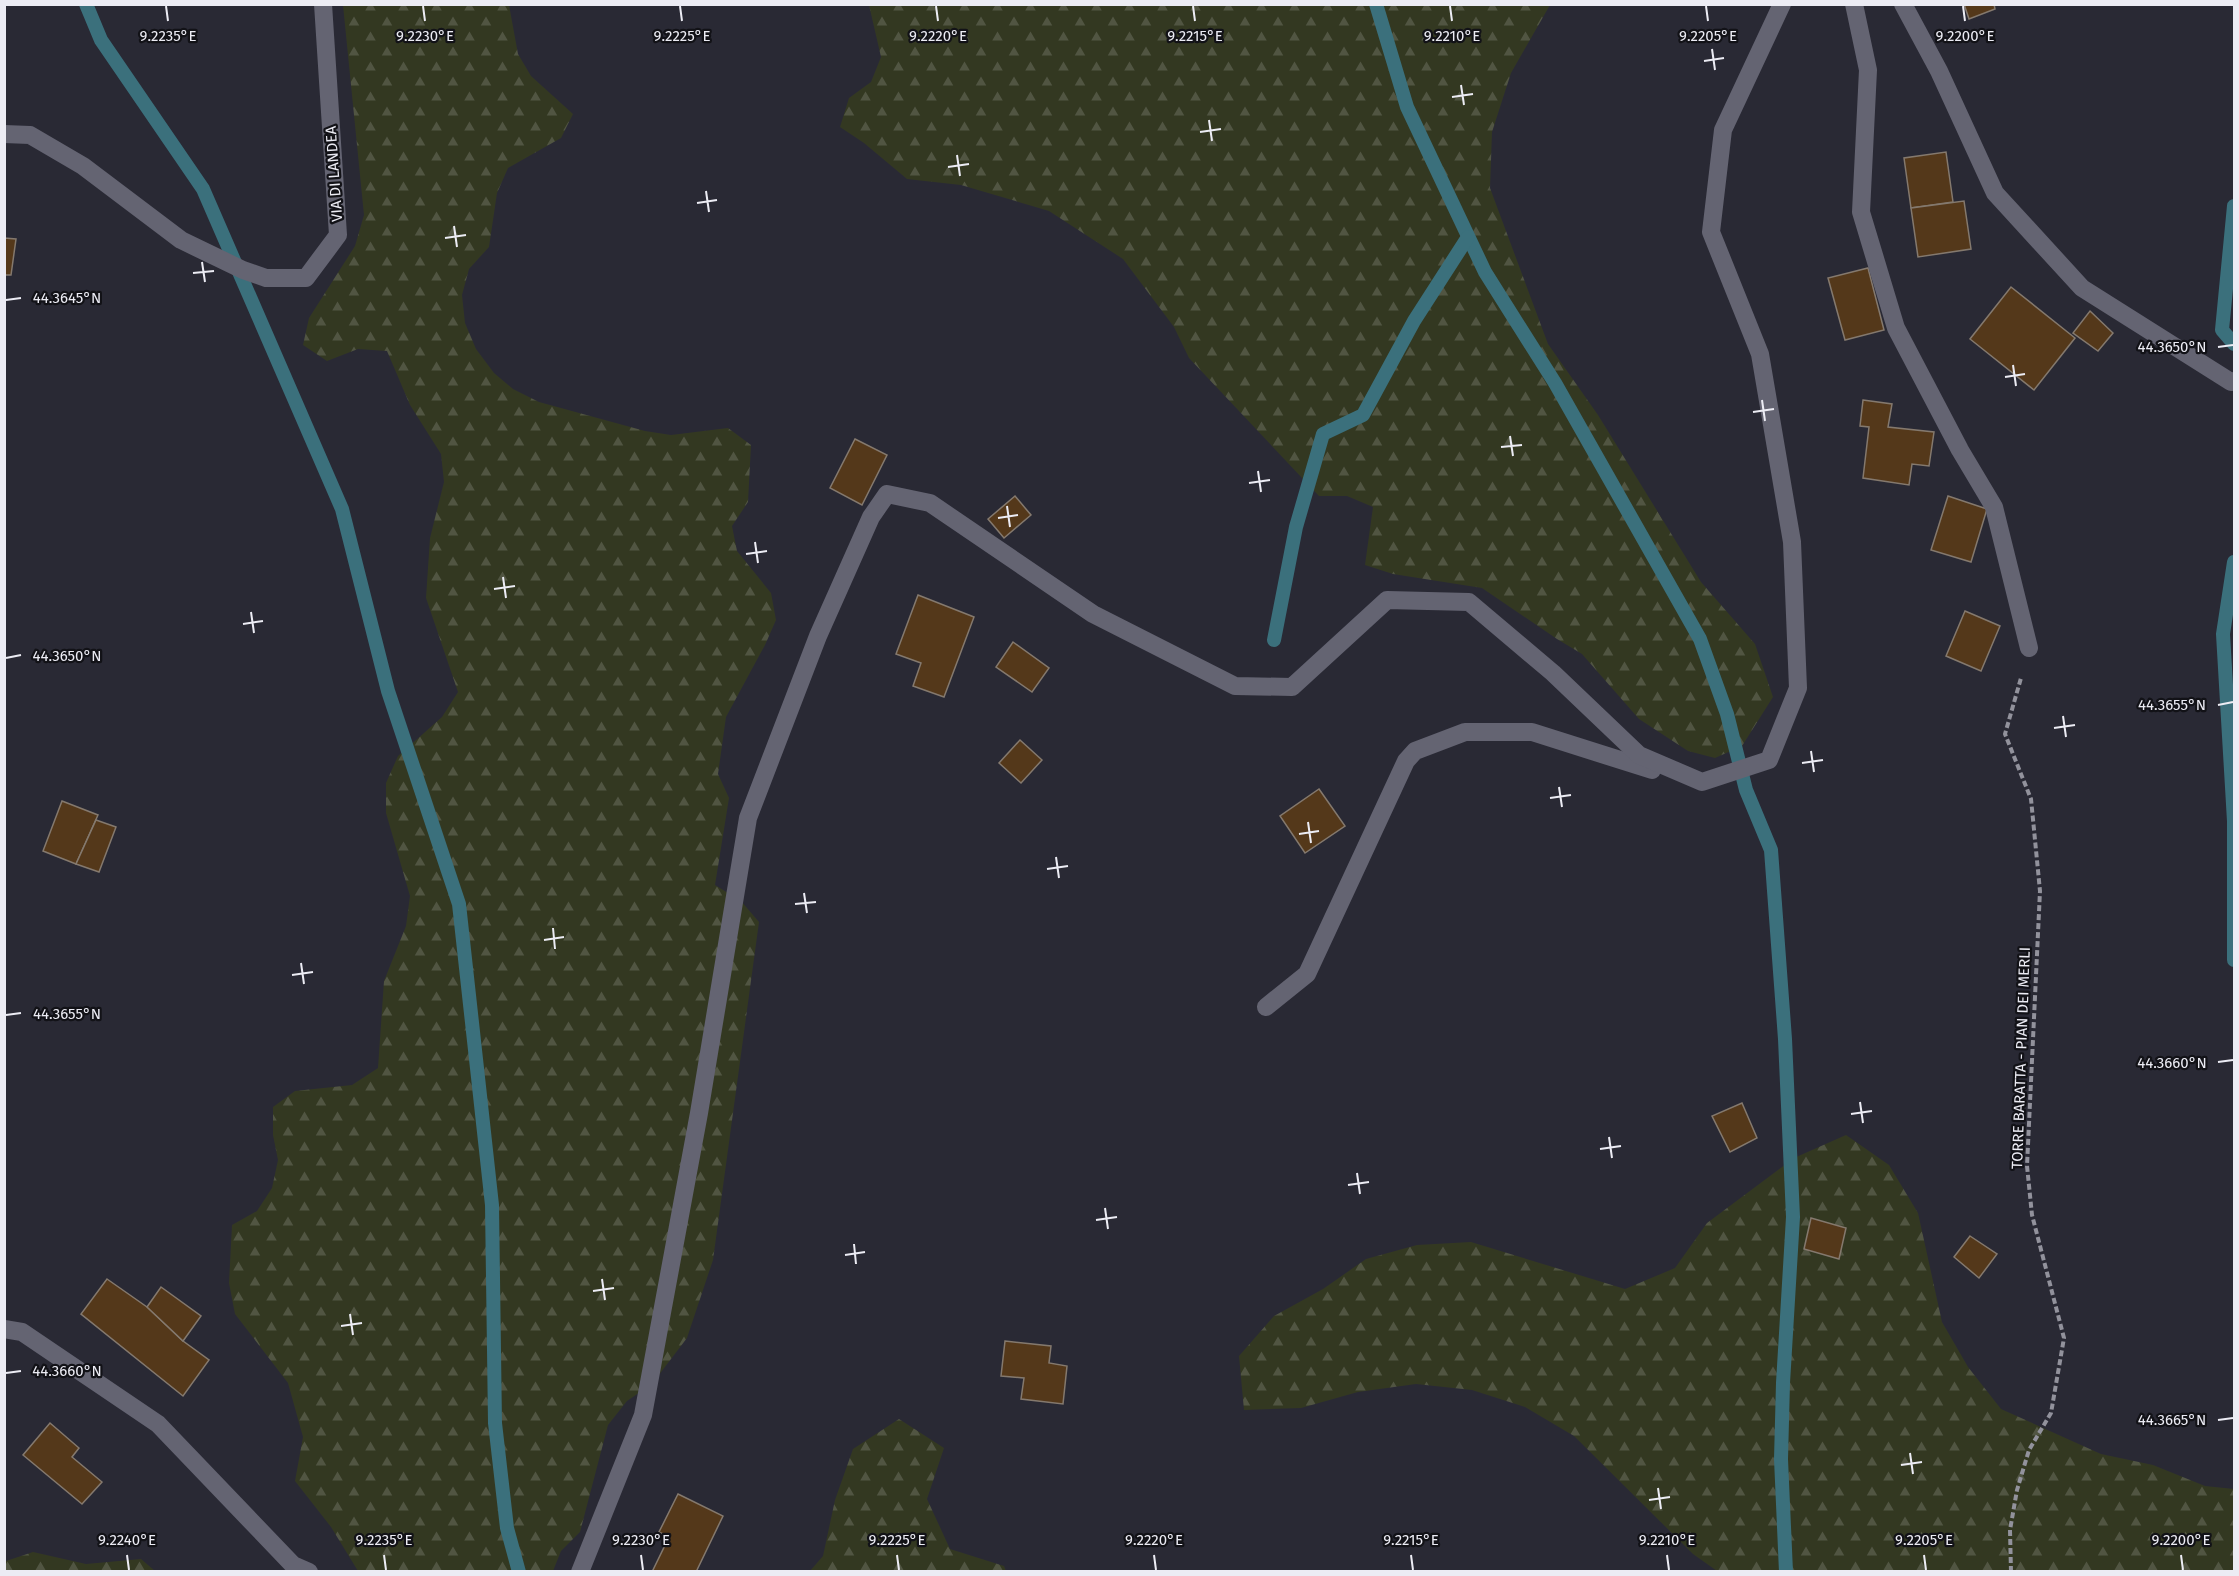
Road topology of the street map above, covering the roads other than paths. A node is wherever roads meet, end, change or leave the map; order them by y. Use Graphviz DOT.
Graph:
graph roads {
  1 [pos="323,4"];
  2 [pos="1782,4"];
  3 [pos="1854,4"];
  4 [pos="1903,4"];
  5 [pos="4,134"];
  6 [pos="2235,381"];
  7 [pos="2029,648"];
  8 [pos="1672,769"];
  9 [pos="1266,1007"];
  10 [pos="4,1329"];
  11 [pos="309,1572"];
  12 [pos="580,1572"];
  1 -- 5 [label="street, VIA DI LANDEA"];
  2 -- 8 [label="street"];
  3 -- 7 [label="street"];
  4 -- 6 [label="street"];
  8 -- 9 [label="street"];
  8 -- 12 [label="street"];
  10 -- 11 [label="street"];
}
